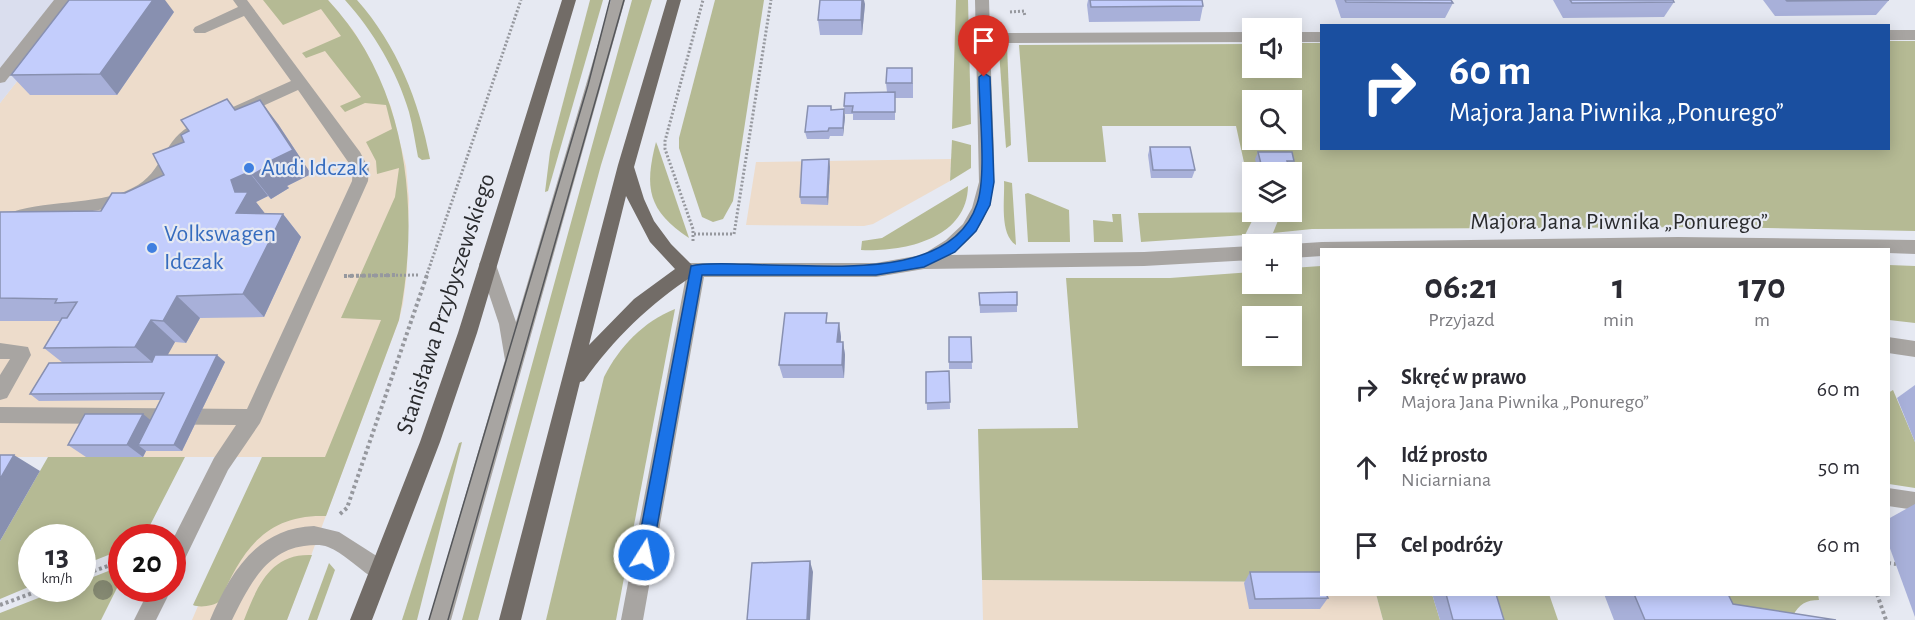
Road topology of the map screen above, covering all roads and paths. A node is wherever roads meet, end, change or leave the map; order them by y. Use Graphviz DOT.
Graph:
graph roads {
  1 [pos="62,0"];
  2 [pos="521,0"];
  3 [pos="569,0"];
  4 [pos="618,0"];
  5 [pos="674,0"];
  6 [pos="703,0"];
  7 [pos="771,0"];
  8 [pos="982,0"];
  9 [pos="243,5"];
  10 [pos="1010,12"];
  11 [pos="1017,12"];
  12 [pos="200,30"];
  13 [pos="1890,35"];
  14 [pos="1915,35"];
  15 [pos="1242,37"];
  16 [pos="1302,37"];
  17 [pos="1320,37"];
  18 [pos="983,38"];
  19 [pos="0,78"];
  20 [pos="302,82"];
  21 [pos="626,165"];
  22 [pos="694,234"];
  23 [pos="0,240"];
  24 [pos="1711,246"];
  25 [pos="1915,247"];
  26 [pos="1518,248"];
  27 [pos="1320,249"];
  28 [pos="1302,250"];
  29 [pos="1242,254"];
  30 [pos="924,262"];
  31 [pos="488,264"];
  32 [pos="692,270"];
  33 [pos="418,275"];
  34 [pos="317,276"];
  35 [pos="1890,345"];
  36 [pos="1915,349"];
  37 [pos="0,351"];
  38 [pos="569,386"];
  39 [pos="506,388"];
  40 [pos="0,392"];
  41 [pos="0,415"];
  42 [pos="253,417"];
  43 [pos="1890,497"];
  44 [pos="1915,501"];
  45 [pos="337,516"];
  46 [pos="186,535"];
  47 [pos="1890,563"];
  48 [pos="1896,564"];
  49 [pos="378,569"];
  50 [pos="1879,596"];
  51 [pos="18,598"];
  52 [pos="154,602"];
  53 [pos="0,605"];
  54 [pos="145,620"];
  55 [pos="221,620"];
  56 [pos="360,620"];
  57 [pos="440,620"];
  58 [pos="510,620"];
  59 [pos="632,620"];
  60 [pos="1886,620"];
  1 -- 19 [label="street"];
  2 -- 45 [label="path"];
  3 -- 31 [label="main road, Stanisława Przybyszewskiego"];
  4 -- 39 [label="street"];
  5 -- 21 [label="main road"];
  6 -- 22 [label="path"];
  7 -- 22 [label="path"];
  8 -- 18 [label="street"];
  9 -- 12 [label="street"];
  9 -- 20 [label="street"];
  10 -- 11 [label="path"];
  13 -- 14 [label="street"];
  15 -- 18 [label="street"];
  16 -- 17 [label="street"];
  18 -- 30 [label="street"];
  20 -- 23 [label="street"];
  20 -- 34 [label="street"];
  21 -- 32 [label="main road"];
  21 -- 38 [label="main road"];
  22 -- 32 [label="path"];
  24 -- 25 [label="street, Majora Jana Piwnika „Ponurego”"];
  24 -- 26 [label="street, Majora Jana Piwnika „Ponurego”"];
  27 -- 28 [label="street, Majora Jana Piwnika „Ponurego”"];
  29 -- 30 [label="street"];
  30 -- 32 [label="street"];
  31 -- 39 [label="street"];
  31 -- 49 [label="main road, Stanisława Przybyszewskiego"];
  32 -- 38 [label="main road"];
  32 -- 59 [label="street"];
  33 -- 34 [label="path"];
  34 -- 42 [label="street"];
  35 -- 36 [label="street"];
  37 -- 40 [label="street"];
  38 -- 58 [label="main road"];
  39 -- 57 [label="street"];
  41 -- 42 [label="street"];
  42 -- 46 [label="street"];
  43 -- 44 [label="street"];
  47 -- 48 [label="path"];
  49 -- 55 [label="street"];
  49 -- 56 [label="main road, Stanisława Przybyszewskiego"];
  50 -- 60 [label="path"];
  51 -- 53 [label="path"];
  52 -- 54 [label="street"];
}
